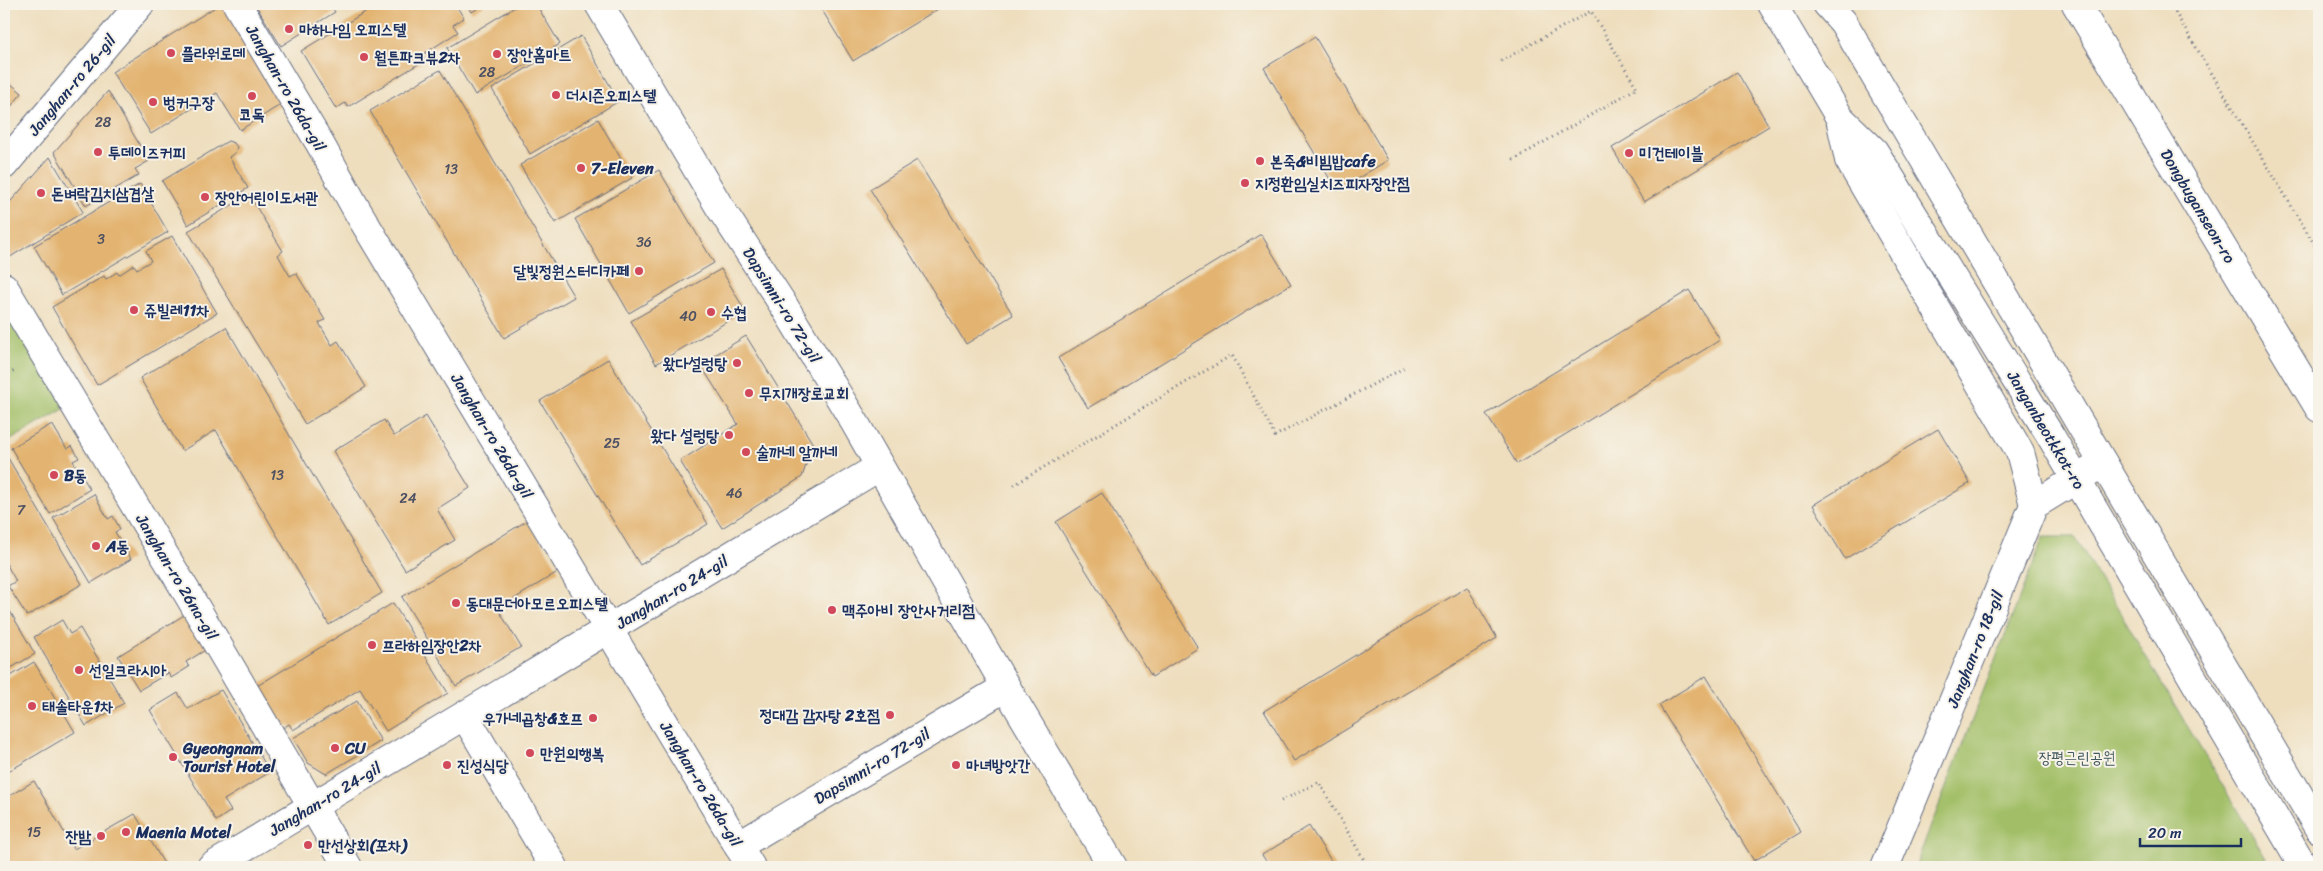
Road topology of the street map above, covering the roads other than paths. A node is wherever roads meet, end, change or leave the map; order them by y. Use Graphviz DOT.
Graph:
graph roads {
  1 [pos="140,4"];
  2 [pos="236,4"];
  3 [pos="598,4"];
  4 [pos="1772,4"];
  5 [pos="1827,4"];
  6 [pos="2076,4"];
  7 [pos="1840,118"];
  8 [pos="4,165"];
  9 [pos="4,287"];
  10 [pos="2319,408"];
  11 [pos="2103,463"];
  12 [pos="879,467"];
  13 [pos="2076,480"];
  14 [pos="2034,505"];
  15 [pos="608,630"];
  16 [pos="1006,687"];
  17 [pos="465,716"];
  18 [pos="311,807"];
  19 [pos="2319,829"];
  20 [pos="745,857"];
  21 [pos="211,867"];
  22 [pos="348,867"];
  23 [pos="554,867"];
  24 [pos="1113,867"];
  25 [pos="1885,867"];
  26 [pos="2304,867"];
  1 -- 8 [label="main road, Janghan-ro 26-gil"];
  2 -- 15 [label="main road, Janghan-ro 26da-gil"];
  3 -- 12 [label="main road, Dapsimni-ro 72-gil"];
  4 -- 7 [label="main road, Janganbeotkkot-ro"];
  5 -- 11 [label="main road, Janganbeotkkot-ro"];
  6 -- 10 [label="main road, Dongbuganseon-ro"];
  7 -- 13 [label="main road, Janganbeotkkot-ro"];
  7 -- 14 [label="main road"];
  9 -- 18 [label="main road, Janghan-ro 26na-gil"];
  11 -- 13 [label="main road"];
  11 -- 19 [label="main road, Janganbeotkkot-ro"];
  12 -- 15 [label="main road, Janghan-ro 24-gil"];
  12 -- 16 [label="main road, Dapsimni-ro 72-gil"];
  13 -- 14 [label="main road"];
  13 -- 26 [label="main road, Janganbeotkkot-ro"];
  14 -- 25 [label="main road, Janghan-ro 18-gil"];
  15 -- 17 [label="main road, Janghan-ro 24-gil"];
  15 -- 20 [label="main road, Janghan-ro 26da-gil"];
  16 -- 20 [label="main road, Dapsimni-ro 72-gil"];
  16 -- 24 [label="main road, Dapsimni-ro 72-gil"];
  17 -- 18 [label="main road, Janghan-ro 24-gil"];
  17 -- 23 [label="main road"];
  18 -- 21 [label="main road, Janghan-ro 24-gil"];
  18 -- 22 [label="main road, Janghan-ro 26na-gil"];
}
